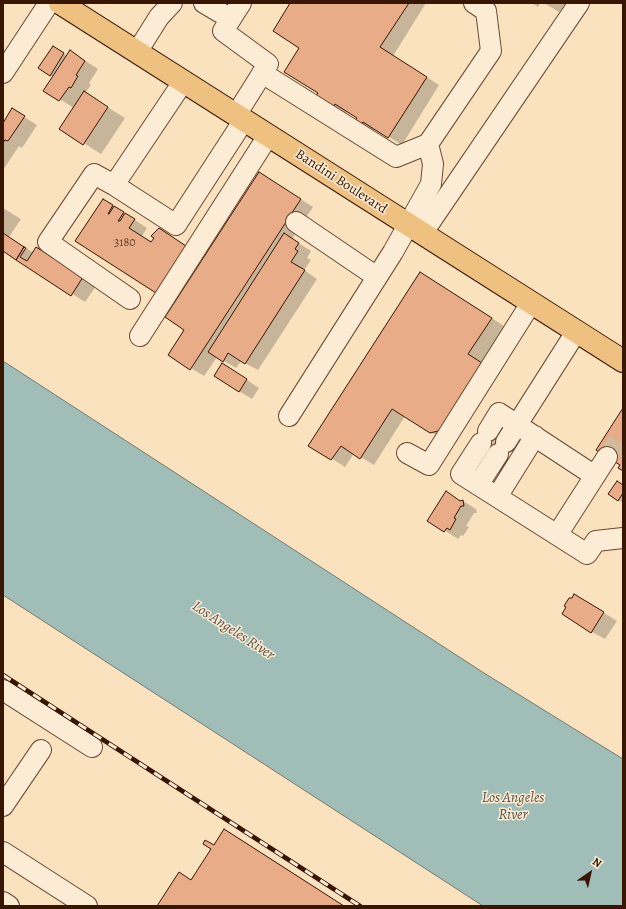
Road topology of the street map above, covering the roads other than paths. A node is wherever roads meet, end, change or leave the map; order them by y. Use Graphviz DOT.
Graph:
graph roads {
  1 [pos="49,3"];
  2 [pos="60,3"];
  3 [pos="172,3"];
  4 [pos="204,3"];
  5 [pos="474,3"];
  6 [pos="579,3"];
  7 [pos="236,11"];
  8 [pos="137,52"];
  9 [pos="262,73"];
  10 [pos="3,74"];
  11 [pos="183,82"];
  12 [pos="240,118"];
  13 [pos="268,136"];
  14 [pos="428,144"];
  15 [pos="114,186"];
  16 [pos="296,222"];
  17 [pos="416,230"];
  18 [pos="378,277"];
  19 [pos="130,298"];
  20 [pos="531,303"];
  21 [pos="576,332"];
  22 [pos="140,336"];
  23 [pos="623,361"];
  24 [pos="289,416"];
  25 [pos="512,421"];
  26 [pos="536,436"];
  27 [pos="407,453"];
  28 [pos="607,457"];
  29 [pos="596,476"];
  30 [pos="497,497"];
  31 [pos="557,535"];
  32 [pos="623,538"];
  33 [pos="3,690"];
  34 [pos="92,747"];
  35 [pos="41,750"];
  36 [pos="3,806"];
  37 [pos="3,852"];
  38 [pos="3,902"];
  39 [pos="9,906"];
  40 [pos="87,906"];
  1 -- 10 [label="street"];
  2 -- 8 [label="main road, Bandini Boulevard"];
  3 -- 8 [label="street"];
  4 -- 7 [label="street"];
  5 -- 14 [label="street"];
  6 -- 17 [label="street"];
  7 -- 9 [label="street"];
  8 -- 11 [label="main road, Bandini Boulevard"];
  9 -- 12 [label="street"];
  9 -- 14 [label="street"];
  11 -- 12 [label="main road, Bandini Boulevard"];
  11 -- 15 [label="street"];
  12 -- 13 [label="main road, Bandini Boulevard"];
  12 -- 15 [label="street"];
  13 -- 17 [label="main road, Bandini Boulevard"];
  13 -- 22 [label="street"];
  14 -- 17 [label="street"];
  15 -- 19 [label="street"];
  16 -- 18 [label="street"];
  17 -- 18 [label="street"];
  17 -- 20 [label="main road, Bandini Boulevard"];
  18 -- 24 [label="street"];
  20 -- 21 [label="main road, Bandini Boulevard"];
  20 -- 27 [label="street"];
  21 -- 23 [label="main road, Bandini Boulevard"];
  21 -- 25 [label="street"];
  25 -- 26 [label="street"];
  25 -- 30 [label="street"];
  26 -- 29 [label="street"];
  26 -- 30 [label="street"];
  28 -- 29 [label="street"];
  29 -- 31 [label="street"];
  30 -- 31 [label="street"];
  31 -- 32 [label="street"];
  33 -- 34 [label="street"];
  35 -- 36 [label="street"];
  37 -- 40 [label="street"];
  38 -- 39 [label="street"];
}
